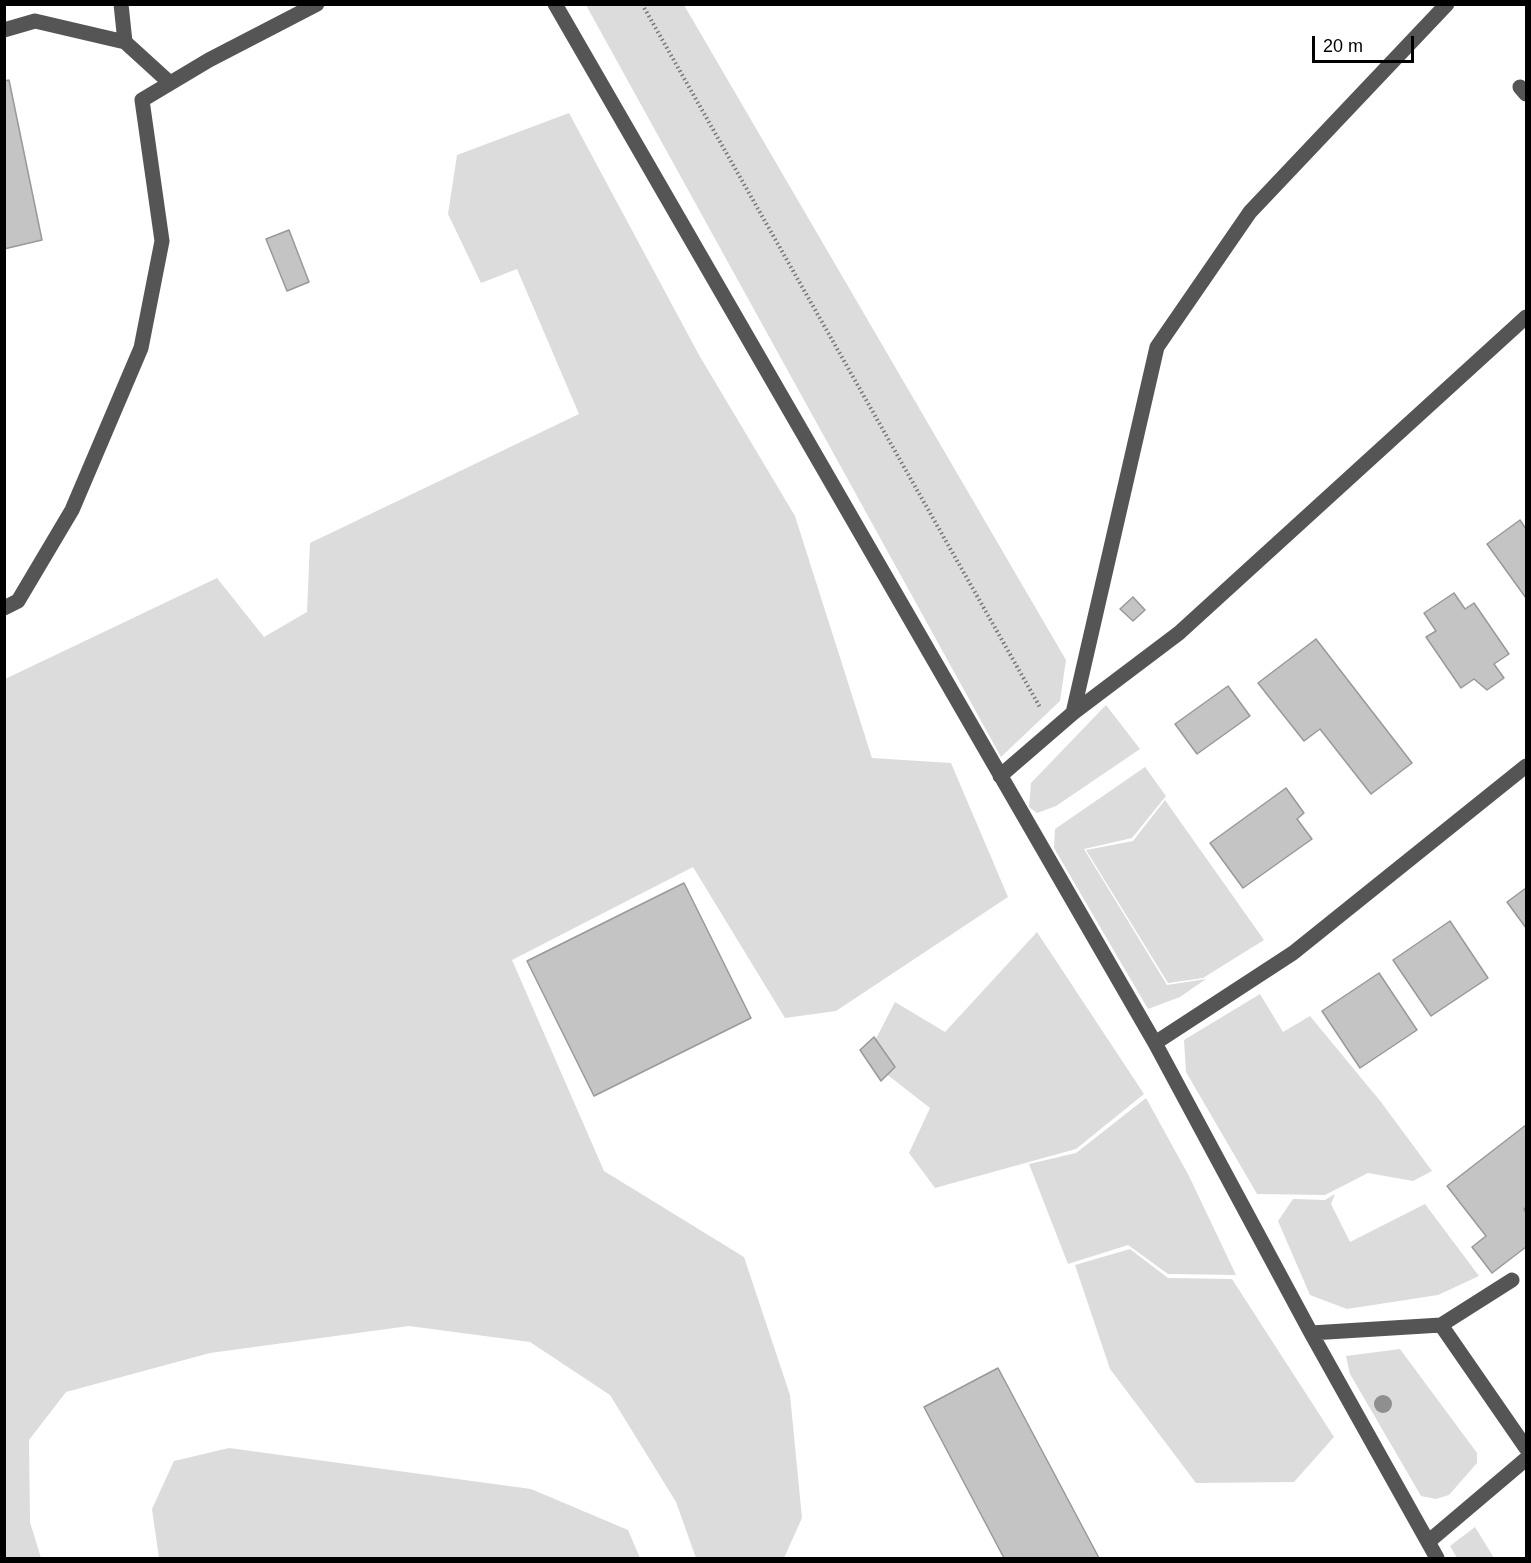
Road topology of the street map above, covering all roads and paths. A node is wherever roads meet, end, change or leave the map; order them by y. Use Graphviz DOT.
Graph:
graph roads {
  1 [pos="121,4"];
  2 [pos="317,4"];
  3 [pos="555,4"];
  4 [pos="642,4"];
  5 [pos="1447,4"];
  6 [pos="4,30"];
  7 [pos="125,42"];
  8 [pos="170,83"];
  9 [pos="1527,317"];
  10 [pos="4,608"];
  11 [pos="1073,712"];
  12 [pos="1053,730"];
  13 [pos="1527,766"];
  14 [pos="1000,776"];
  15 [pos="1155,1043"];
  16 [pos="1512,1280"];
  17 [pos="1441,1325"];
  18 [pos="1311,1333"];
  19 [pos="1527,1448"];
  20 [pos="1527,1459"];
  21 [pos="1428,1542"];
  22 [pos="1437,1558"];
  1 -- 7 [label="street"];
  2 -- 8 [label="street"];
  3 -- 14 [label="street"];
  4 -- 12 [label="path"];
  5 -- 11 [label="street"];
  6 -- 7 [label="street"];
  7 -- 8 [label="street"];
  8 -- 10 [label="street"];
  9 -- 11 [label="street"];
  11 -- 12 [label="street"];
  12 -- 14 [label="street"];
  13 -- 15 [label="street"];
  14 -- 15 [label="street"];
  15 -- 18 [label="street"];
  16 -- 17 [label="street"];
  17 -- 18 [label="street"];
  17 -- 19 [label="street"];
  18 -- 21 [label="street"];
  20 -- 21 [label="street"];
  21 -- 22 [label="street"];
}
